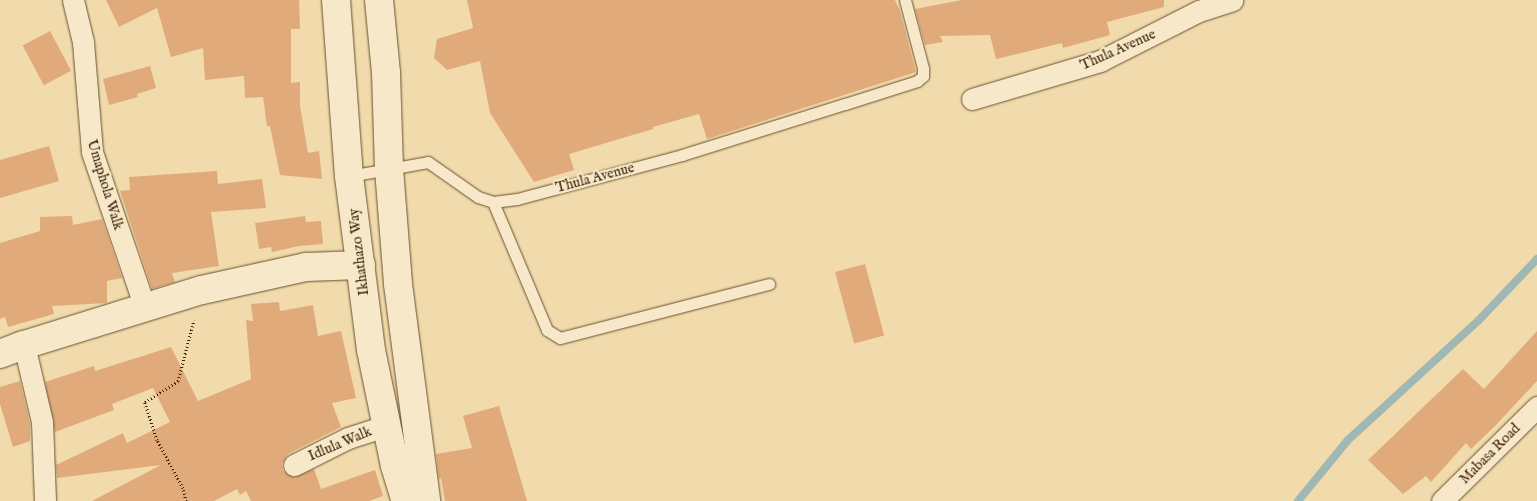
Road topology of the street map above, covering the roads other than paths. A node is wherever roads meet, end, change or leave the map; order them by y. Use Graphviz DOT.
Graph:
graph roads {
  1 [pos="73,0"];
  2 [pos="336,0"];
  3 [pos="379,0"];
  4 [pos="905,0"];
  5 [pos="1232,0"];
  6 [pos="972,99"];
  7 [pos="389,169"];
  8 [pos="349,176"];
  9 [pos="493,202"];
  10 [pos="361,265"];
  11 [pos="769,284"];
  12 [pos="145,308"];
  13 [pos="12,350"];
  14 [pos="1535,412"];
  15 [pos="386,426"];
  16 [pos="294,465"];
  17 [pos="45,501"];
  18 [pos="406,501"];
  19 [pos="426,501"];
  20 [pos="1442,501"];
  1 -- 12 [label="street, Umaphola Walk"];
  2 -- 8 [label="street, Ikhathazo Way"];
  3 -- 7 [label="street"];
  4 -- 9 [label="lane, Thula Avenue"];
  5 -- 6 [label="street, Thula Avenue"];
  7 -- 8 [label="lane"];
  7 -- 9 [label="lane"];
  7 -- 19 [label="street"];
  8 -- 10 [label="street, Ikhathazo Way"];
  9 -- 11 [label="lane"];
  10 -- 12 [label="street"];
  10 -- 15 [label="street, Ikhathazo Way"];
  12 -- 13 [label="street"];
  13 -- 17 [label="street"];
  14 -- 20 [label="street, Mabasa Road"];
  15 -- 16 [label="street, Idlula Walk"];
  15 -- 18 [label="street, Ikhathazo Way"];
}
